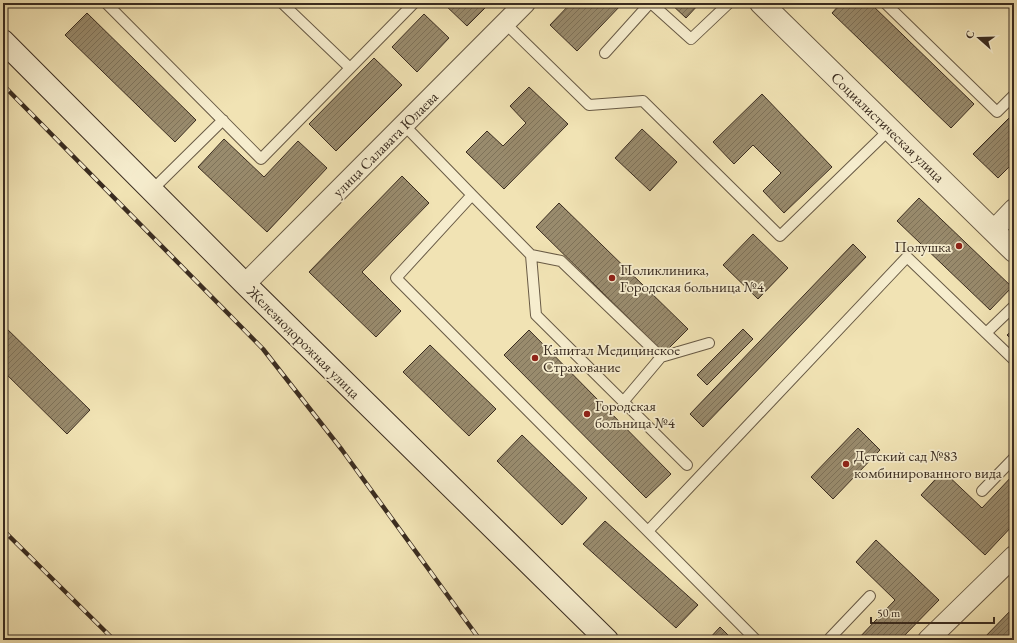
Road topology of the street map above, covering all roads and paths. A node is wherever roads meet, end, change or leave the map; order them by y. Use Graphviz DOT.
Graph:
graph roads {
  1 [pos="106,3"];
  2 [pos="282,3"];
  3 [pos="414,3"];
  4 [pos="525,3"];
  5 [pos="651,3"];
  6 [pos="729,3"];
  7 [pos="761,3"];
  8 [pos="885,3"];
  9 [pos="505,24"];
  10 [pos="3,41"];
  11 [pos="605,53"];
  12 [pos="350,68"];
  13 [pos="1014,95"];
  14 [pos="223,120"];
  15 [pos="404,125"];
  16 [pos="890,129"];
  17 [pos="152,190"];
  18 [pos="472,195"];
  19 [pos="1014,209"];
  20 [pos="993,230"];
  21 [pos="1014,251"];
  22 [pos="531,255"];
  23 [pos="245,284"];
  24 [pos="1014,306"];
  25 [pos="986,333"];
  26 [pos="709,344"];
  27 [pos="661,357"];
  28 [pos="1014,360"];
  29 [pos="623,402"];
  30 [pos="1014,458"];
  31 [pos="687,465"];
  32 [pos="982,491"];
  33 [pos="648,531"];
  34 [pos="1014,556"];
  35 [pos="870,596"];
  36 [pos="830,639"];
  37 [pos="607,640"];
  38 [pos="756,640"];
  39 [pos="928,640"];
  1 -- 14 [label="lane"];
  2 -- 12 [label="lane"];
  3 -- 12 [label="lane"];
  4 -- 9 [label="street, улица Салавата Юлаева"];
  5 -- 6 [label="lane"];
  5 -- 11 [label="lane"];
  7 -- 16 [label="main road, Социалистическая улица"];
  8 -- 13 [label="lane"];
  9 -- 15 [label="street, улица Салавата Юлаева"];
  9 -- 16 [label="lane"];
  10 -- 17 [label="main road, Железнодорожная улица"];
  12 -- 14 [label="lane"];
  14 -- 17 [label="lane"];
  15 -- 18 [label="lane"];
  15 -- 23 [label="street, улица Салавата Юлаева"];
  16 -- 20 [label="main road, Социалистическая улица"];
  17 -- 23 [label="main road, Железнодорожная улица"];
  18 -- 22 [label="lane"];
  18 -- 33 [label="lane"];
  19 -- 20 [label="street"];
  20 -- 21 [label="main road, Социалистическая улица"];
  22 -- 27 [label="lane"];
  22 -- 29 [label="lane"];
  23 -- 37 [label="main road, Железнодорожная улица"];
  24 -- 25 [label="lane"];
  25 -- 28 [label="lane"];
  25 -- 33 [label="lane"];
  26 -- 27 [label="lane"];
  27 -- 29 [label="lane"];
  29 -- 31 [label="lane"];
  30 -- 32 [label="lane"];
  33 -- 38 [label="lane"];
  34 -- 39 [label="street"];
  35 -- 36 [label="lane"];
}
